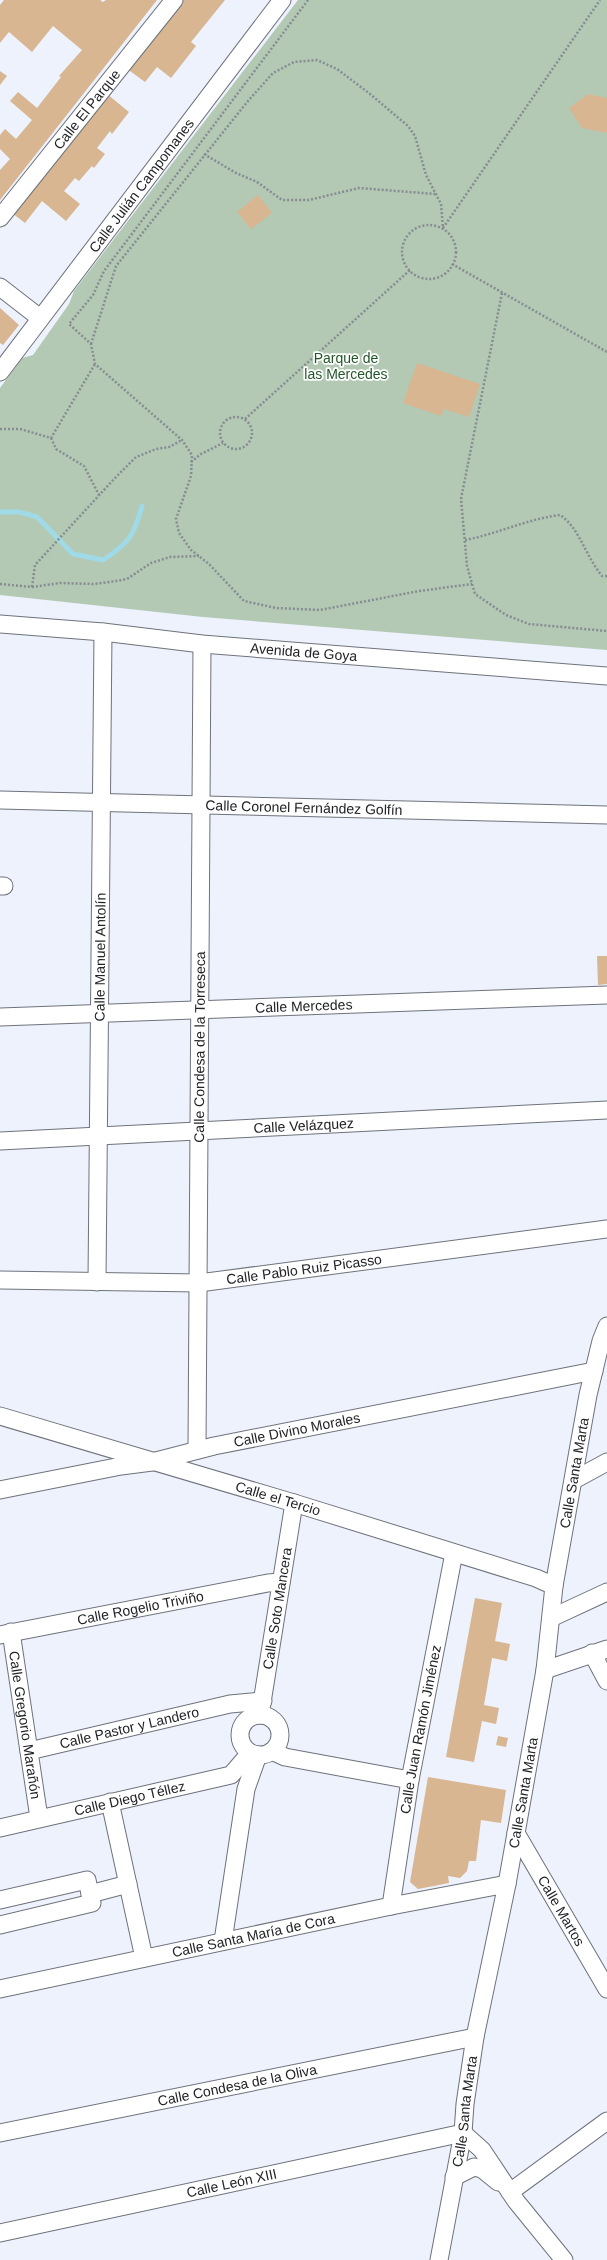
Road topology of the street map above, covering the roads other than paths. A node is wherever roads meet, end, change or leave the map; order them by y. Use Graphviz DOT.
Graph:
graph roads {
  1 [pos="174,0"];
  2 [pos="282,0"];
  3 [pos="0,218"];
  4 [pos="0,287"];
  5 [pos="40,318"];
  6 [pos="0,372"];
  7 [pos="0,624"];
  8 [pos="103,632"];
  9 [pos="202,644"];
  10 [pos="607,676"];
  11 [pos="0,800"];
  12 [pos="102,803"];
  13 [pos="201,804"];
  14 [pos="607,815"];
  15 [pos="607,995"];
  16 [pos="199,1009"];
  17 [pos="99,1013"];
  18 [pos="0,1017"];
  19 [pos="607,1110"];
  20 [pos="200,1130"];
  21 [pos="98,1136"];
  22 [pos="0,1141"];
  23 [pos="607,1229"];
  24 [pos="0,1280"];
  25 [pos="97,1282"];
  26 [pos="199,1283"];
  27 [pos="607,1326"];
  28 [pos="594,1371"];
  29 [pos="0,1416"];
  30 [pos="197,1450"];
  31 [pos="152,1462"];
  32 [pos="607,1462"];
  33 [pos="574,1480"];
  34 [pos="0,1490"];
  35 [pos="294,1503"];
  36 [pos="454,1553"];
  37 [pos="281,1582"];
  38 [pos="554,1586"];
  39 [pos="607,1592"];
  40 [pos="550,1618"];
  41 [pos="6,1633"];
  42 [pos="600,1651"];
  43 [pos="545,1670"];
  44 [pos="607,1681"];
  45 [pos="230,1704"];
  46 [pos="256,1712"];
  47 [pos="29,1751"];
  48 [pos="260,1753"];
  49 [pos="410,1780"];
  50 [pos="110,1802"];
  51 [pos="40,1818"];
  52 [pos="0,1828"];
  53 [pos="516,1833"];
  54 [pos="128,1884"];
  55 [pos="507,1884"];
  56 [pos="90,1894"];
  57 [pos="0,1900"];
  58 [pos="391,1906"];
  59 [pos="0,1925"];
  60 [pos="223,1941"];
  61 [pos="144,1958"];
  62 [pos="0,1989"];
  63 [pos="607,1989"];
  64 [pos="475,2037"];
  65 [pos="607,2121"];
  66 [pos="0,2133"];
  67 [pos="463,2133"];
  68 [pos="454,2177"];
  69 [pos="510,2192"];
  70 [pos="0,2233"];
  71 [pos="439,2260"];
  72 [pos="564,2260"];
  1 -- 3 [label="street, Calle El Parque"];
  2 -- 5 [label="street, Calle Julián Campomanes"];
  4 -- 5 [label="street"];
  5 -- 6 [label="street, Calle Julián Campomanes"];
  7 -- 8 [label="street, Avenida de Goya"];
  8 -- 9 [label="street, Avenida de Goya"];
  8 -- 12 [label="street, Calle Manuel Antolín"];
  9 -- 10 [label="street, Avenida de Goya"];
  9 -- 13 [label="street, Calle Condesa de la Torreseca"];
  11 -- 12 [label="street, Calle Coronel Fernández Golfín"];
  12 -- 13 [label="street, Calle Coronel Fernández Golfín"];
  12 -- 17 [label="street, Calle Manuel Antolín"];
  13 -- 14 [label="street, Calle Coronel Fernández Golfín"];
  13 -- 16 [label="street, Calle Condesa de la Torreseca"];
  15 -- 16 [label="street, Calle Mercedes"];
  16 -- 17 [label="street, Calle Mercedes"];
  16 -- 20 [label="street, Calle Condesa de la Torreseca"];
  17 -- 18 [label="street, Calle Mercedes"];
  17 -- 21 [label="street, Calle Manuel Antolín"];
  19 -- 20 [label="street, Calle Velázquez"];
  20 -- 21 [label="street, Calle Velázquez"];
  20 -- 26 [label="street, Calle Condesa de la Torreseca"];
  21 -- 22 [label="street, Calle Velázquez"];
  21 -- 25 [label="street, Calle Manuel Antolín"];
  23 -- 26 [label="street, Calle Pablo Ruiz Picasso"];
  24 -- 25 [label="street, Calle Pablo Ruiz Picasso"];
  25 -- 26 [label="street, Calle Pablo Ruiz Picasso"];
  26 -- 30 [label="street, Calle Condesa de la Torreseca"];
  27 -- 28 [label="street, Calle Santa Marta"];
  28 -- 30 [label="street, Calle Divino Morales"];
  28 -- 33 [label="street, Calle Santa Marta"];
  29 -- 31 [label="street, Calle el Tercio"];
  30 -- 31 [label="street, Calle Divino Morales"];
  31 -- 34 [label="street, Calle Divino Morales"];
  31 -- 35 [label="street, Calle el Tercio"];
  32 -- 33 [label="street"];
  33 -- 38 [label="street, Calle Santa Marta"];
  35 -- 36 [label="street, Calle el Tercio"];
  35 -- 37 [label="street, Calle Soto Mancera"];
  36 -- 38 [label="street, Calle el Tercio"];
  36 -- 49 [label="street, Calle Juan Ramón Jiménez"];
  37 -- 41 [label="street, Calle Rogelio Triviño"];
  37 -- 46 [label="street, Calle Soto Mancera"];
  38 -- 40 [label="street, Calle Santa Marta"];
  39 -- 40 [label="street"];
  40 -- 43 [label="street, Calle Santa Marta"];
  41 -- 47 [label="street, Calle Gregorio Marañón"];
  42 -- 43 [label="street"];
  42 -- 44 [label="street"];
  43 -- 53 [label="street, Calle Santa Marta"];
  45 -- 46 [label="street, Calle Pastor y Landero"];
  45 -- 46 [label="street"];
  45 -- 47 [label="street, Calle Pastor y Landero"];
  46 -- 48 [label="street"];
  46 -- 48 [label="street"];
  47 -- 51 [label="street, Calle Gregorio Marañón"];
  48 -- 49 [label="street"];
  48 -- 50 [label="street, Calle Diego Téllez"];
  48 -- 60 [label="street"];
  49 -- 58 [label="street, Calle Juan Ramón Jiménez"];
  50 -- 51 [label="street, Calle Diego Téllez"];
  50 -- 54 [label="street"];
  51 -- 52 [label="street, Calle Diego Téllez"];
  53 -- 55 [label="street, Calle Santa Marta"];
  53 -- 63 [label="street, Calle Martos"];
  54 -- 56 [label="street"];
  54 -- 61 [label="street"];
  55 -- 58 [label="street, Calle Santa María de Cora"];
  55 -- 64 [label="street, Calle Santa Marta"];
  56 -- 57 [label="street"];
  56 -- 59 [label="street"];
  58 -- 60 [label="street, Calle Santa María de Cora"];
  60 -- 61 [label="street, Calle Santa María de Cora"];
  61 -- 62 [label="street, Calle Santa María de Cora"];
  64 -- 66 [label="street, Calle Condesa de la Oliva"];
  64 -- 67 [label="street, Calle Santa Marta"];
  65 -- 69 [label="street"];
  67 -- 68 [label="street, Calle Santa Marta"];
  67 -- 69 [label="street"];
  67 -- 70 [label="street, Calle León XIII"];
  68 -- 69 [label="street"];
  68 -- 71 [label="street, Calle Santa Marta"];
  69 -- 72 [label="street"];
}
